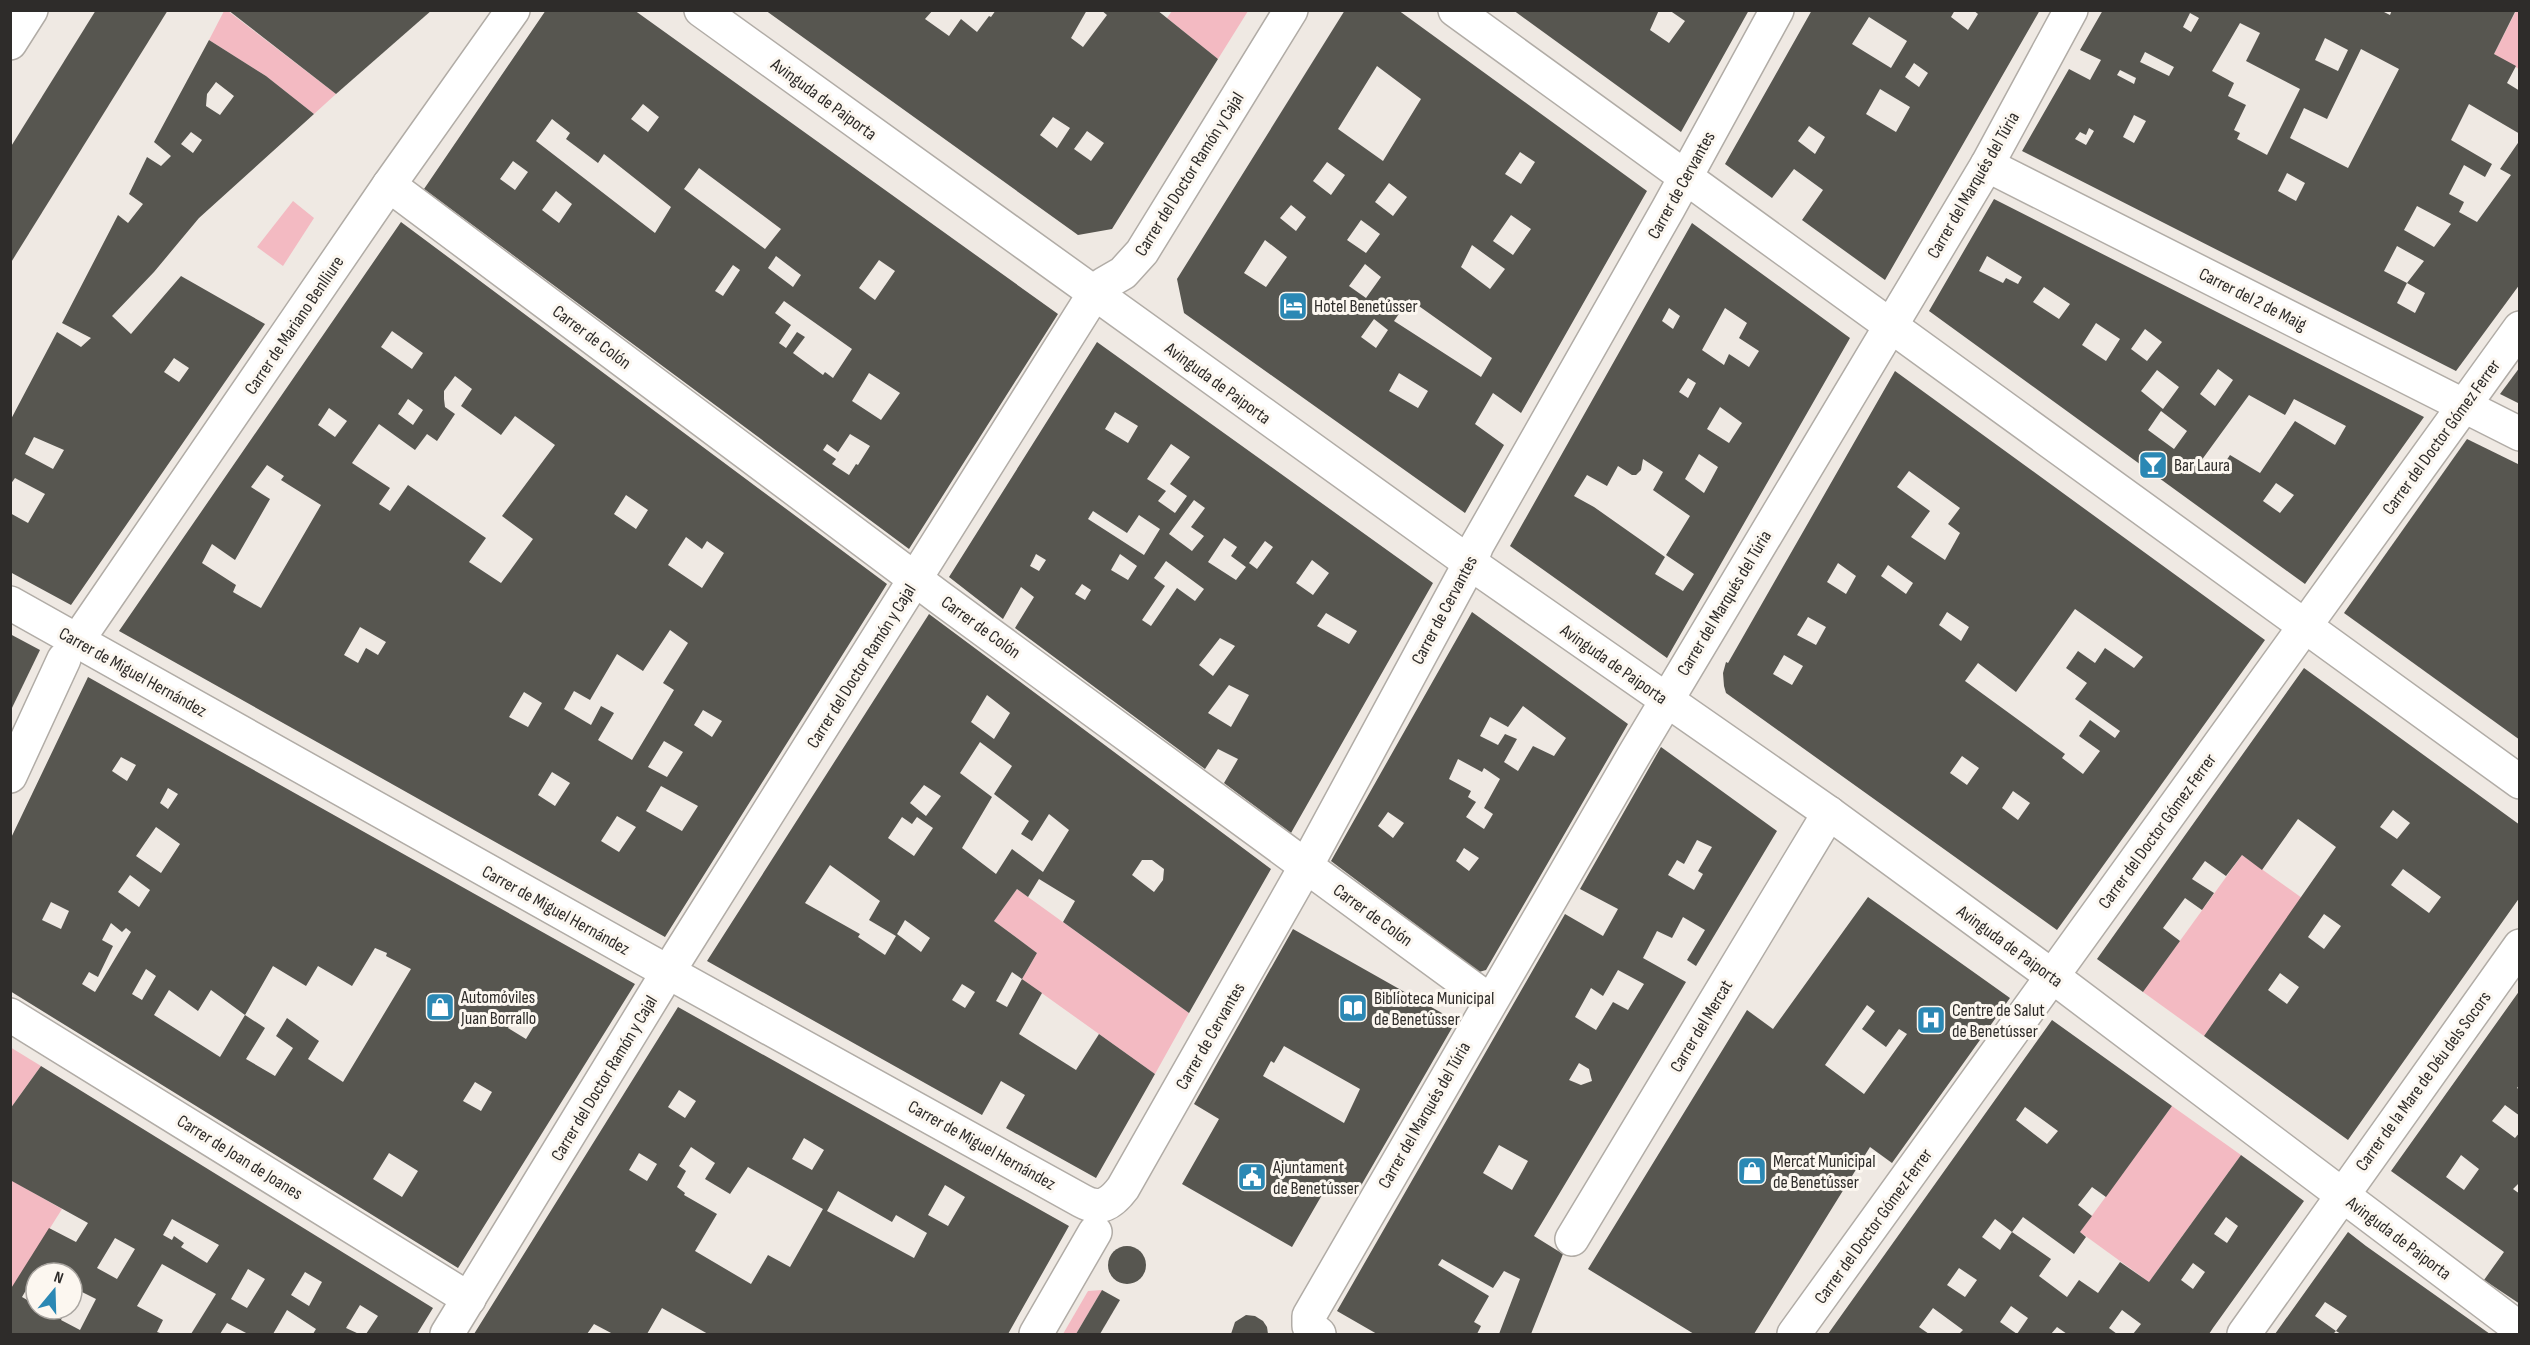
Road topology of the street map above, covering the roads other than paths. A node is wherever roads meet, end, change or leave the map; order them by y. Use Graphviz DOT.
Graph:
graph roads {
  1 [pos="31,10"];
  2 [pos="513,10"];
  3 [pos="701,10"];
  4 [pos="1291,10"];
  5 [pos="1455,10"];
  6 [pos="1777,10"];
  7 [pos="2071,10"];
  8 [pos="10,43"];
  9 [pos="1987,165"];
  10 [pos="1684,180"];
  11 [pos="389,185"];
  12 [pos="1094,294"];
  13 [pos="1889,326"];
  14 [pos="2520,328"];
  15 [pos="2464,405"];
  16 [pos="2520,434"];
  17 [pos="1470,563"];
  18 [pos="916,579"];
  19 [pos="10,603"];
  20 [pos="2306,627"];
  21 [pos="70,650"];
  22 [pos="1666,701"];
  23 [pos="10,776"];
  24 [pos="2520,782"];
  25 [pos="1829,813"];
  26 [pos="1306,866"];
  27 [pos="2520,946"];
  28 [pos="668,972"];
  29 [pos="2052,976"];
  30 [pos="1490,1001"];
  31 [pos="10,1015"];
  32 [pos="2341,1195"];
  33 [pos="1100,1218"];
  34 [pos="1572,1239"];
  35 [pos="469,1299"];
  36 [pos="1313,1328"];
  37 [pos="2520,1329"];
  38 [pos="447,1335"];
  39 [pos="1036,1335"];
  40 [pos="1794,1335"];
  41 [pos="2244,1335"];
  1 -- 8 [label="street"];
  2 -- 11 [label="street, Carrer de Mariano Benlliure"];
  3 -- 12 [label="street, Avinguda de Paiporta"];
  4 -- 12 [label="street, Carrer del Doctor Ramón y Cajal"];
  5 -- 10 [label="street"];
  6 -- 10 [label="street, Carrer de Cervantes"];
  7 -- 9 [label="street, Carrer del Marqués del Túria"];
  9 -- 13 [label="street, Carrer del Marqués del Túria"];
  9 -- 15 [label="street, Carrer del 2 de Maig"];
  10 -- 13 [label="street"];
  10 -- 17 [label="street, Carrer de Cervantes"];
  11 -- 18 [label="street, Carrer de Colón"];
  11 -- 21 [label="street, Carrer de Mariano Benlliure"];
  12 -- 17 [label="street, Avinguda de Paiporta"];
  12 -- 18 [label="street, Carrer del Doctor Ramón y Cajal"];
  13 -- 20 [label="street"];
  13 -- 22 [label="street, Carrer del Marqués del Túria"];
  14 -- 15 [label="street, Carrer del Doctor Gómez Ferrer"];
  15 -- 16 [label="street, Carrer del 2 de Maig"];
  15 -- 20 [label="street, Carrer del Doctor Gómez Ferrer"];
  17 -- 22 [label="street, Avinguda de Paiporta"];
  17 -- 26 [label="street, Carrer de Cervantes"];
  18 -- 26 [label="street, Carrer de Colón"];
  18 -- 28 [label="street, Carrer del Doctor Ramón y Cajal"];
  19 -- 21 [label="street, Carrer de Miguel Hernández"];
  20 -- 24 [label="street"];
  20 -- 29 [label="street, Carrer del Doctor Gómez Ferrer"];
  21 -- 23 [label="street, Carrer de Mariano Benlliure"];
  21 -- 28 [label="street, Carrer de Miguel Hernández"];
  22 -- 25 [label="street, Avinguda de Paiporta"];
  22 -- 30 [label="street, Carrer del Marqués del Túria"];
  25 -- 29 [label="street, Avinguda de Paiporta"];
  25 -- 34 [label="street, Carrer del Mercat"];
  26 -- 30 [label="street, Carrer de Colón"];
  26 -- 33 [label="street, Carrer de Cervantes"];
  27 -- 32 [label="street, Carrer de la Mare de Déu dels Socors"];
  28 -- 33 [label="street, Carrer de Miguel Hernández"];
  28 -- 35 [label="street, Carrer del Doctor Ramón y Cajal"];
  29 -- 32 [label="street, Avinguda de Paiporta"];
  29 -- 40 [label="street, Carrer del Doctor Gómez Ferrer"];
  30 -- 36 [label="street, Carrer del Marqués del Túria"];
  31 -- 35 [label="street, Carrer de Joan de Joanes"];
  32 -- 37 [label="street, Avinguda de Paiporta"];
  32 -- 41 [label="street, Carrer de la Mare de Déu dels Socors"];
  33 -- 39 [label="street, Carrer de Cervantes"];
  35 -- 38 [label="street, Carrer del Doctor Ramón y Cajal"];
}
